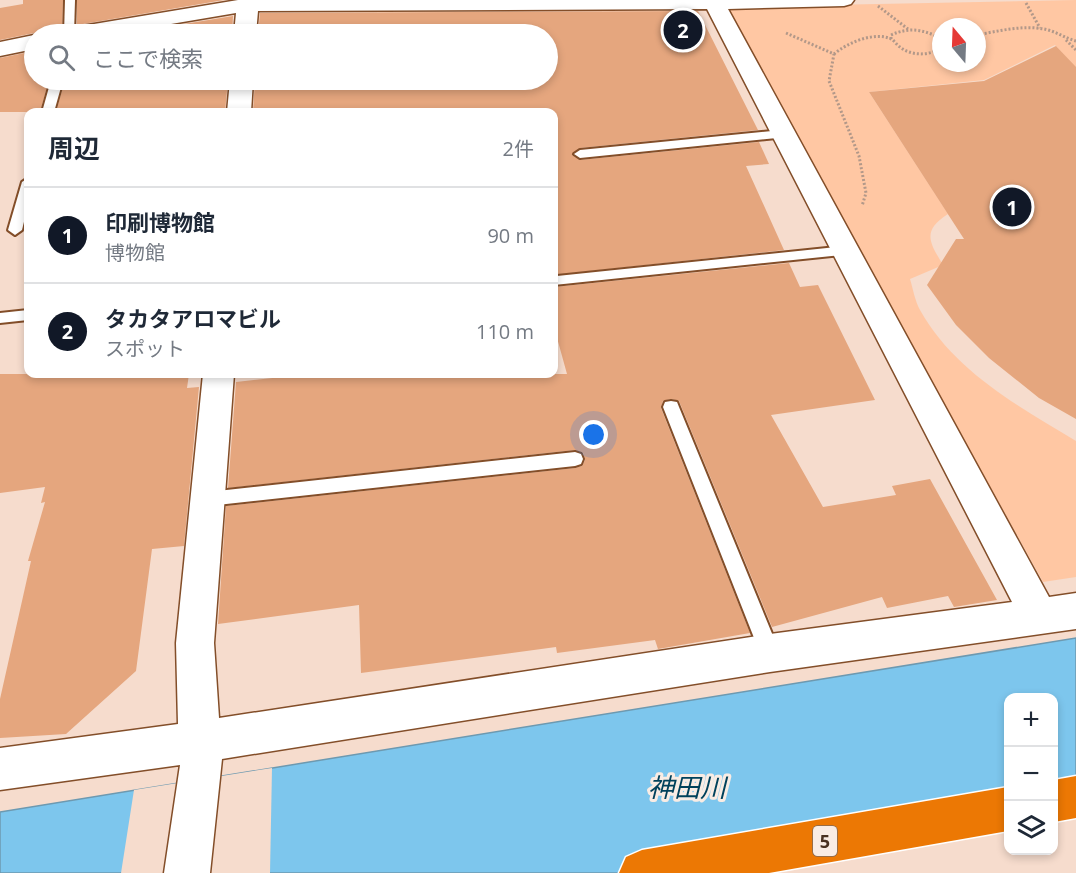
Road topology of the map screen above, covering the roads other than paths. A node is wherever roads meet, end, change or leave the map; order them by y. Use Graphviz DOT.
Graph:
graph roads {
  1 [pos="70,0"];
  2 [pos="844,0"];
  3 [pos="248,2"];
  4 [pos="714,3"];
  5 [pos="69,24"];
  6 [pos="130,24"];
  7 [pos="246,24"];
  8 [pos="24,44"];
  9 [pos="0,49"];
  10 [pos="54,90"];
  11 [pos="240,90"];
  12 [pos="49,108"];
  13 [pos="239,108"];
  14 [pos="782,134"];
  15 [pos="580,154"];
  16 [pos="24,197"];
  17 [pos="15,230"];
  18 [pos="846,251"];
  19 [pos="558,281"];
  20 [pos="24,315"];
  21 [pos="0,318"];
  22 [pos="223,378"];
  23 [pos="671,407"];
  24 [pos="575,459"];
  25 [pos="208,498"];
  26 [pos="1057,614"];
  27 [pos="770,653"];
  28 [pos="200,755"];
  29 [pos="0,769"];
  30 [pos="1076,797"];
  31 [pos="1058,800"];
  32 [pos="1004,810"];
  33 [pos="187,873"];
  34 [pos="642,873"];
  1 -- 5 [label="lane"];
  2 -- 4 [label="street"];
  3 -- 4 [label="street"];
  3 -- 6 [label="street"];
  3 -- 7 [label="street"];
  4 -- 14 [label="street"];
  8 -- 9 [label="street"];
  10 -- 12 [label="lane"];
  11 -- 13 [label="street"];
  14 -- 15 [label="lane"];
  14 -- 18 [label="street"];
  16 -- 17 [label="lane"];
  18 -- 19 [label="lane"];
  18 -- 26 [label="street"];
  20 -- 21 [label="lane"];
  22 -- 25 [label="street"];
  23 -- 27 [label="lane"];
  24 -- 25 [label="lane"];
  25 -- 28 [label="street"];
  26 -- 27 [label="street"];
  27 -- 28 [label="street"];
  28 -- 29 [label="street"];
  28 -- 33 [label="street"];
  30 -- 31 [label="highway"];
  32 -- 34 [label="highway, 5"];
}
